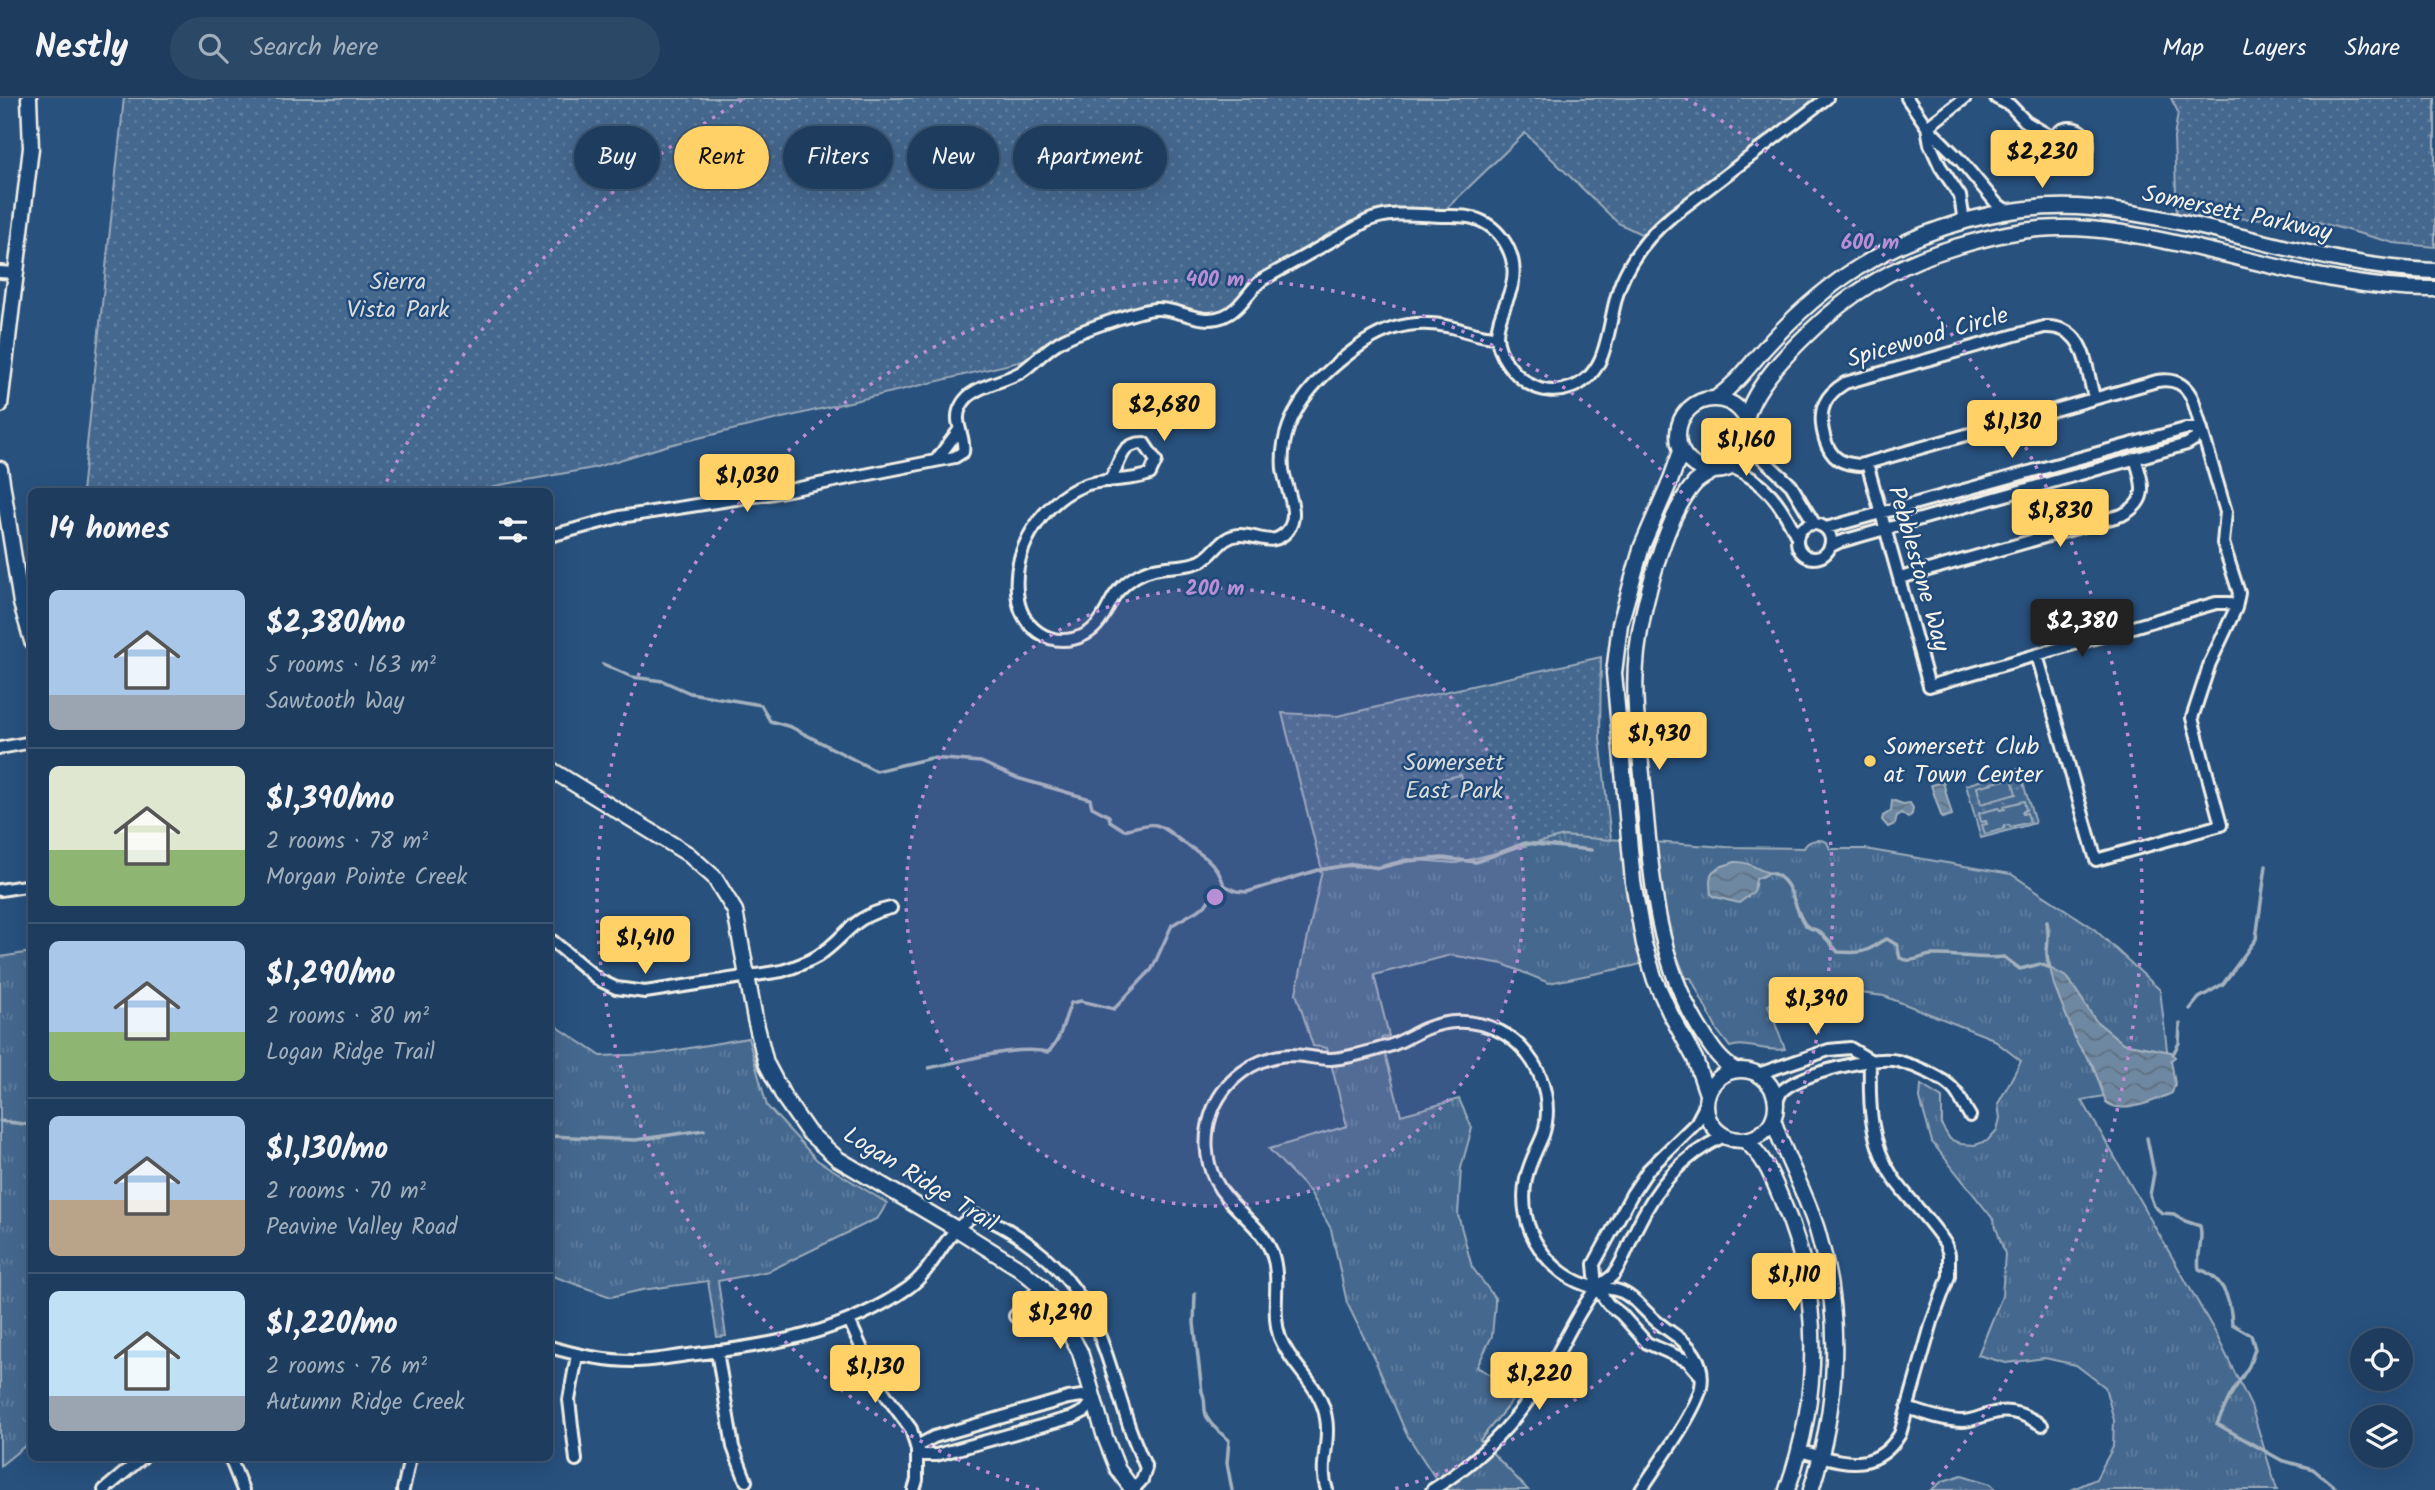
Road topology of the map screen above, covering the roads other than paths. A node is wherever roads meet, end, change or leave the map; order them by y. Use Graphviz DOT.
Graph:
graph roads {
  1 [pos="29,98"];
  2 [pos="1827,98"];
  3 [pos="1907,98"];
  4 [pos="1965,98"];
  5 [pos="1996,98"];
  6 [pos="1927,127"];
  7 [pos="2053,138"];
  8 [pos="2009,212"];
  9 [pos="1964,222"];
  10 [pos="2435,271"];
  11 [pos="8,272"];
  12 [pos="2435,289"];
  13 [pos="1497,337"];
  14 [pos="2094,397"];
  15 [pos="1715,399"];
  16 [pos="0,405"];
  17 [pos="1746,420"];
  18 [pos="2202,429"];
  19 [pos="959,430"];
  20 [pos="1750,438"];
  21 [pos="1681,451"];
  22 [pos="2135,458"];
  23 [pos="937,459"];
  24 [pos="1867,463"];
  25 [pos="1731,467"];
  26 [pos="0,469"];
  27 [pos="1713,471"];
  28 [pos="1109,481"];
  29 [pos="1881,512"];
  30 [pos="1814,523"];
  31 [pos="1826,528"];
  32 [pos="1885,529"];
  33 [pos="553,535"];
  34 [pos="1797,537"];
  35 [pos="1831,546"];
  36 [pos="1900,578"];
  37 [pos="2236,608"];
  38 [pos="28,627"];
  39 [pos="2037,655"];
  40 [pos="28,743"];
  41 [pos="0,748"];
  42 [pos="553,771"];
  43 [pos="28,886"];
  44 [pos="0,890"];
  45 [pos="891,908"];
  46 [pos="553,942"];
  47 [pos="747,975"];
  48 [pos="1870,1060"];
  49 [pos="1735,1070"];
  50 [pos="1758,1074"];
  51 [pos="1706,1099"];
  52 [pos="1775,1112"];
  53 [pos="1970,1115"];
  54 [pos="1724,1136"];
  55 [pos="1744,1140"];
  56 [pos="955,1228"];
  57 [pos="1041,1286"];
  58 [pos="1596,1287"];
  59 [pos="1015,1315"];
  60 [pos="849,1320"];
  61 [pos="553,1348"];
  62 [pos="717,1351"];
  63 [pos="578,1355"];
  64 [pos="1702,1378"];
  65 [pos="1094,1400"];
  66 [pos="1907,1408"];
  67 [pos="2042,1425"];
  68 [pos="917,1450"];
  69 [pos="1800,1451"];
  70 [pos="1821,1456"];
  71 [pos="576,1460"];
  72 [pos="138,1461"];
  73 [pos="231,1461"];
  74 [pos="409,1461"];
  75 [pos="746,1481"];
  76 [pos="104,1490"];
  77 [pos="243,1490"];
  78 [pos="403,1490"];
  79 [pos="914,1490"];
  80 [pos="1133,1490"];
  81 [pos="1327,1490"];
  82 [pos="1432,1490"];
  83 [pos="1641,1490"];
  84 [pos="1787,1490"];
  85 [pos="1811,1490"];
  1 -- 11 [label="main road"];
  2 -- 13 [label="street"];
  3 -- 6 [label="street"];
  4 -- 6 [label="street"];
  5 -- 7 [label="street"];
  6 -- 8 [label="street"];
  6 -- 9 [label="street"];
  8 -- 9 [label="main road, Somersett Parkway"];
  8 -- 10 [label="main road, Somersett Parkway"];
  9 -- 15 [label="main road, Somersett Parkway"];
  11 -- 16 [label="main road"];
  12 -- 17 [label="main road, Somersett Parkway"];
  13 -- 19 [label="street"];
  13 -- 28 [label="street"];
  14 -- 18 [label="street"];
  14 -- 24 [label="street"];
  14 -- 24 [label="street, Spicewood Circle"];
  15 -- 17 [label="main road"];
  15 -- 21 [label="main road"];
  17 -- 20 [label="main road"];
  18 -- 22 [label="street"];
  18 -- 29 [label="street"];
  18 -- 37 [label="street"];
  19 -- 23 [label="street"];
  19 -- 23 [label="street"];
  20 -- 25 [label="main road"];
  20 -- 30 [label="street"];
  21 -- 27 [label="main road"];
  21 -- 51 [label="main road"];
  22 -- 32 [label="street"];
  22 -- 36 [label="street"];
  23 -- 33 [label="street"];
  24 -- 29 [label="street, Pebblestone Way"];
  25 -- 27 [label="main road"];
  25 -- 34 [label="street"];
  26 -- 38 [label="main road"];
  27 -- 49 [label="main road"];
  28 -- 28 [label="street"];
  29 -- 31 [label="street"];
  29 -- 32 [label="street, Pebblestone Way"];
  30 -- 31 [label="street"];
  30 -- 34 [label="street"];
  31 -- 35 [label="street"];
  32 -- 35 [label="street"];
  32 -- 36 [label="street, Pebblestone Way"];
  34 -- 35 [label="street"];
  36 -- 39 [label="street, Pebblestone Way"];
  37 -- 39 [label="street"];
  37 -- 39 [label="street"];
  40 -- 41 [label="street"];
  42 -- 47 [label="main road, Logan Ridge Trail"];
  43 -- 44 [label="street"];
  45 -- 47 [label="street"];
  46 -- 47 [label="street"];
  47 -- 56 [label="main road, Logan Ridge Trail"];
  48 -- 50 [label="street"];
  48 -- 52 [label="street"];
  48 -- 53 [label="street"];
  48 -- 66 [label="street"];
  49 -- 50 [label="main road"];
  49 -- 51 [label="main road"];
  50 -- 52 [label="main road"];
  51 -- 54 [label="main road"];
  51 -- 58 [label="street"];
  52 -- 55 [label="main road"];
  52 -- 70 [label="main road"];
  54 -- 55 [label="main road"];
  54 -- 58 [label="street"];
  55 -- 69 [label="main road"];
  56 -- 57 [label="main road, Logan Ridge Trail"];
  56 -- 60 [label="street"];
  56 -- 80 [label="street"];
  57 -- 59 [label="street"];
  57 -- 65 [label="main road, Logan Ridge Trail"];
  58 -- 64 [label="street"];
  58 -- 64 [label="street"];
  58 -- 81 [label="street"];
  58 -- 82 [label="street"];
  60 -- 62 [label="street"];
  60 -- 68 [label="street"];
  61 -- 63 [label="street"];
  62 -- 63 [label="street"];
  62 -- 75 [label="street"];
  63 -- 71 [label="street"];
  64 -- 83 [label="street"];
  65 -- 68 [label="street"];
  65 -- 68 [label="street"];
  65 -- 80 [label="main road, Logan Ridge Trail"];
  66 -- 67 [label="street"];
  66 -- 70 [label="street"];
  68 -- 79 [label="street"];
  69 -- 70 [label="street"];
  69 -- 84 [label="main road"];
  70 -- 85 [label="main road"];
  72 -- 76 [label="street"];
  73 -- 77 [label="street"];
  74 -- 78 [label="street"];
}
